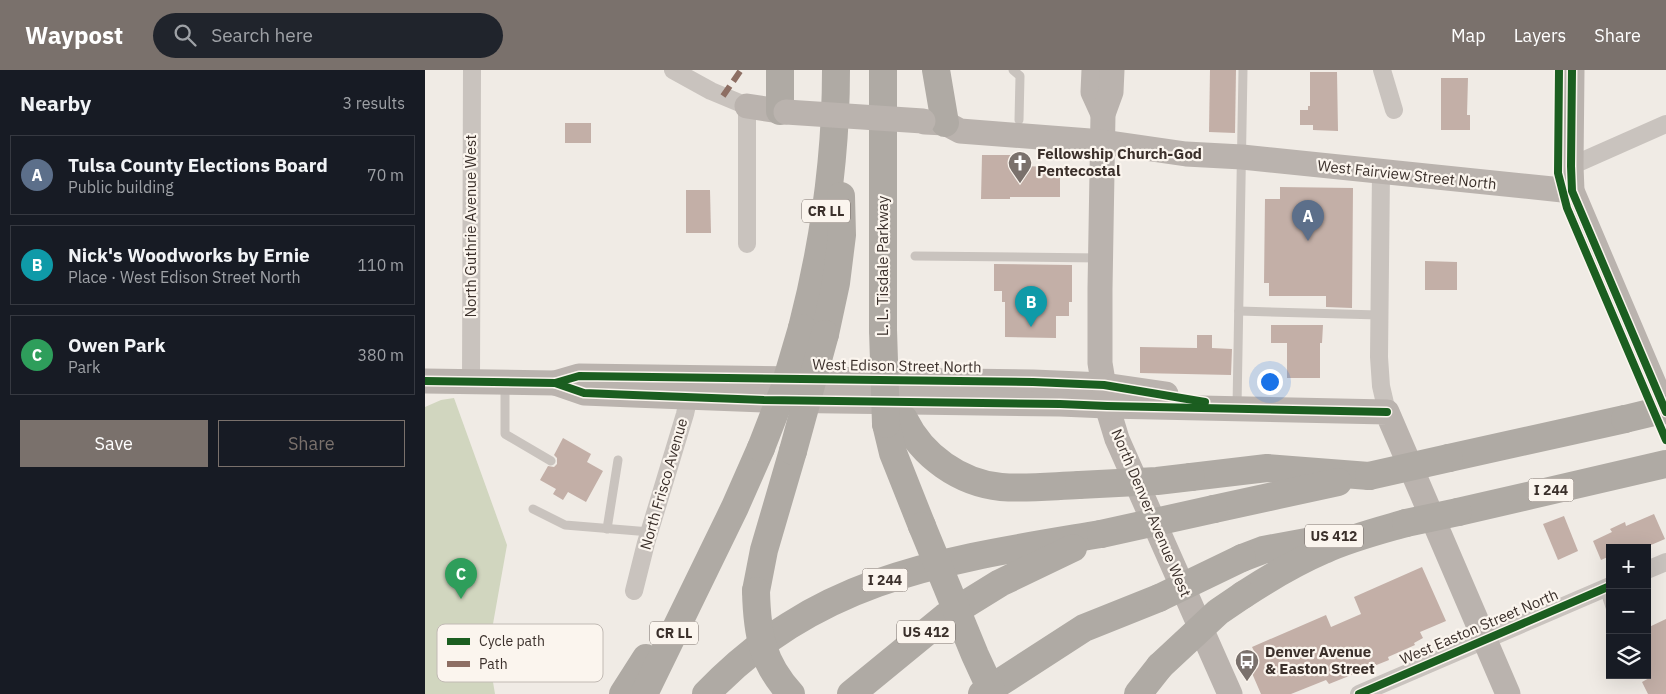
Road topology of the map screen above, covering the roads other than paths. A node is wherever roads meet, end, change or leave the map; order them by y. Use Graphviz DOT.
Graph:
graph roads {
  1 [pos="472,70"];
  2 [pos="673,70"];
  3 [pos="779,70"];
  4 [pos="883,70"];
  5 [pos="936,70"];
  6 [pos="1013,70"];
  7 [pos="1094,70"];
  8 [pos="1112,70"];
  9 [pos="1243,70"];
  10 [pos="1382,70"];
  11 [pos="1572,70"];
  12 [pos="836,81"];
  13 [pos="747,106"];
  14 [pos="1394,110"];
  15 [pos="783,112"];
  16 [pos="1019,120"];
  17 [pos="934,122"];
  18 [pos="1666,124"];
  19 [pos="1103,128"];
  20 [pos="1242,157"];
  21 [pos="1571,166"];
  22 [pos="1381,172"];
  23 [pos="1572,191"];
  24 [pos="747,244"];
  25 [pos="915,256"];
  26 [pos="1100,258"];
  27 [pos="1239,311"];
  28 [pos="1379,315"];
  29 [pos="883,330"];
  30 [pos="814,331"];
  31 [pos="471,381"];
  32 [pos="505,382"];
  33 [pos="429,383"];
  34 [pos="691,387"];
  35 [pos="1106,395"];
  36 [pos="1237,408"];
  37 [pos="1666,411"];
  38 [pos="1387,412"];
  39 [pos="618,460"];
  40 [pos="551,461"];
  41 [pos="1655,467"];
  42 [pos="1369,476"];
  43 [pos="533,509"];
  44 [pos="1406,523"];
  45 [pos="607,529"];
  46 [pos="650,532"];
  47 [pos="1101,534"];
  48 [pos="1666,562"];
  49 [pos="1651,568"];
  50 [pos="703,571"];
  51 [pos="1606,587"];
  52 [pos="634,591"];
  53 [pos="1159,598"];
  54 [pos="1484,640"];
  55 [pos="975,655"];
  56 [pos="623,694"];
  57 [pos="644,694"];
  58 [pos="706,694"];
  59 [pos="791,694"];
  60 [pos="851,694"];
  61 [pos="983,694"];
  62 [pos="993,694"];
  63 [pos="1013,694"];
  64 [pos="1138,694"];
  65 [pos="1230,694"];
  66 [pos="1359,694"];
  67 [pos="1508,694"];
  1 -- 31 [label="street, North Guthrie Avenue West"];
  2 -- 13 [label="street, West Fairview Street North"];
  3 -- 15 [label="highway"];
  4 -- 29 [label="highway, L. L. Tisdale Parkway"];
  5 -- 17 [label="highway"];
  6 -- 16 [label="lane"];
  7 -- 19 [label="street, North Denver Avenue West"];
  8 -- 19 [label="street, North Denver Avenue West"];
  9 -- 20 [label="lane"];
  10 -- 14 [label="street"];
  11 -- 21 [label="street"];
  12 -- 30 [label="highway"];
  13 -- 15 [label="street, West Fairview Street North"];
  13 -- 24 [label="street"];
  15 -- 17 [label="street, West Fairview Street North, bridge"];
  16 -- 17 [label="street, West Fairview Street North"];
  16 -- 19 [label="street, West Fairview Street North"];
  17 -- 19 [label="street, West Fairview Street North"];
  18 -- 21 [label="street"];
  19 -- 20 [label="street, West Fairview Street North"];
  19 -- 26 [label="street, North Denver Avenue West"];
  20 -- 22 [label="street, West Fairview Street North"];
  20 -- 27 [label="lane"];
  21 -- 23 [label="street"];
  22 -- 23 [label="street, West Fairview Street North"];
  22 -- 28 [label="street"];
  23 -- 37 [label="street"];
  25 -- 26 [label="lane"];
  26 -- 35 [label="street, North Denver Avenue West"];
  27 -- 28 [label="lane"];
  27 -- 36 [label="lane"];
  28 -- 38 [label="street"];
  29 -- 42 [label="highway, bridge"];
  29 -- 55 [label="highway, L. L. Tisdale Parkway, bridge"];
  30 -- 50 [label="highway, CR LL, bridge"];
  30 -- 59 [label="highway, bridge"];
  31 -- 32 [label="street, West Edison Street North"];
  31 -- 33 [label="street, West Edison Street North"];
  32 -- 34 [label="street, West Edison Street North"];
  32 -- 40 [label="lane"];
  34 -- 35 [label="street, West Edison Street North"];
  34 -- 46 [label="street, North Frisco Avenue"];
  35 -- 36 [label="street, West Edison Street North"];
  35 -- 65 [label="street, North Denver Avenue West"];
  36 -- 38 [label="street, West Edison Street North"];
  37 -- 42 [label="highway, I 244, bridge"];
  38 -- 54 [label="street"];
  39 -- 45 [label="lane"];
  41 -- 44 [label="highway, I 244, bridge"];
  42 -- 47 [label="highway, I 244, bridge"];
  43 -- 45 [label="lane"];
  44 -- 53 [label="highway, US 412, bridge"];
  44 -- 64 [label="highway, I 244, bridge"];
  45 -- 46 [label="lane"];
  46 -- 52 [label="street, North Frisco Avenue"];
  47 -- 58 [label="highway, I 244"];
  47 -- 60 [label="highway, US 412"];
  48 -- 49 [label="street"];
  50 -- 56 [label="highway"];
  50 -- 57 [label="highway, CR LL"];
  51 -- 54 [label="street, West Easton Street North"];
  53 -- 61 [label="highway"];
  53 -- 63 [label="highway, US 412"];
  54 -- 66 [label="street, West Easton Street North"];
  54 -- 67 [label="street"];
  55 -- 61 [label="highway, bridge"];
  55 -- 62 [label="highway, bridge"];
}
